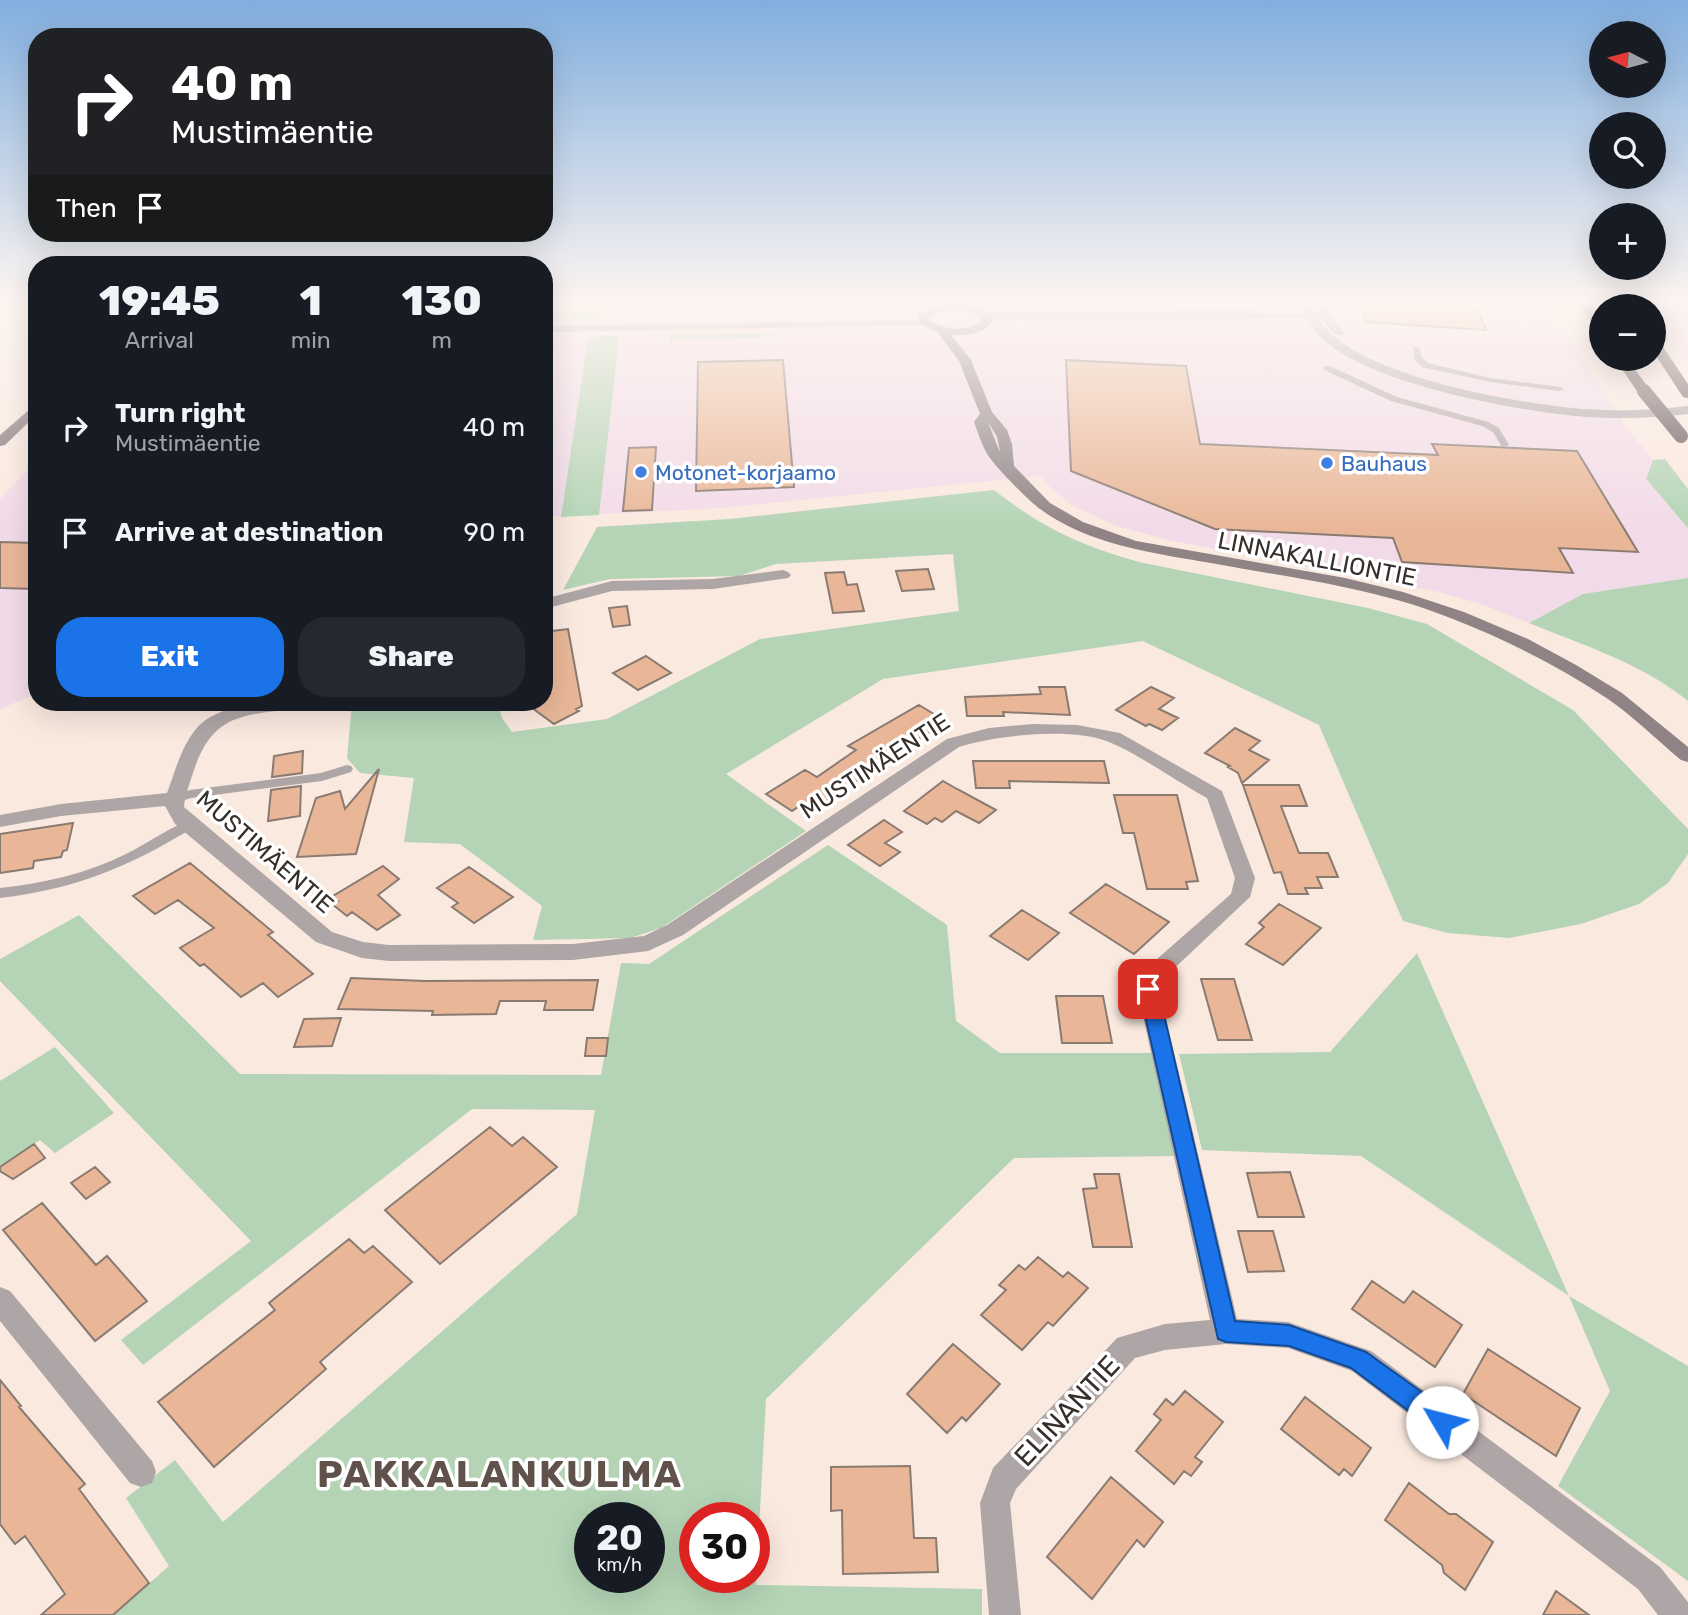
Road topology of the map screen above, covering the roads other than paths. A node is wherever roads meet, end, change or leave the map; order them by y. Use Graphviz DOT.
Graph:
graph roads {
  1 [pos="973,379"];
  2 [pos="1350,379"];
  3 [pos="1417,379"];
  4 [pos="1438,379"];
  5 [pos="1487,379"];
  6 [pos="1636,379"];
  7 [pos="1560,389"];
  8 [pos="1503,400"];
  9 [pos="1688,411"];
  10 [pos="28,416"];
  11 [pos="5,438"];
  12 [pos="1685,440"];
  13 [pos="1505,445"];
  14 [pos="783,575"];
  15 [pos="553,602"];
  16 [pos="256,711"];
  17 [pos="1688,756"];
  18 [pos="347,769"];
  19 [pos="175,799"];
  20 [pos="0,821"];
  21 [pos="189,825"];
  22 [pos="0,893"];
  23 [pos="0,1300"];
  24 [pos="1226,1331"];
  25 [pos="141,1472"];
  26 [pos="1005,1615"];
  27 [pos="1678,1615"];
  1 -- 17 [label="main road, LINNAKALLIONTIE"];
  2 -- 13 [label="lane"];
  3 -- 8 [label="street"];
  4 -- 8 [label="street"];
  5 -- 7 [label="lane"];
  6 -- 12 [label="highway, bridge"];
  8 -- 9 [label="street"];
  10 -- 11 [label="main road"];
  14 -- 15 [label="street"];
  16 -- 19 [label="street"];
  18 -- 19 [label="lane"];
  19 -- 20 [label="street"];
  19 -- 21 [label="street, MUSTIMÄENTIE"];
  21 -- 22 [label="lane"];
  21 -- 24 [label="street, MUSTIMÄENTIE"];
  23 -- 25 [label="street"];
  24 -- 26 [label="street, ELINANTIE"];
  24 -- 27 [label="street, ELINANTIE"];
}
